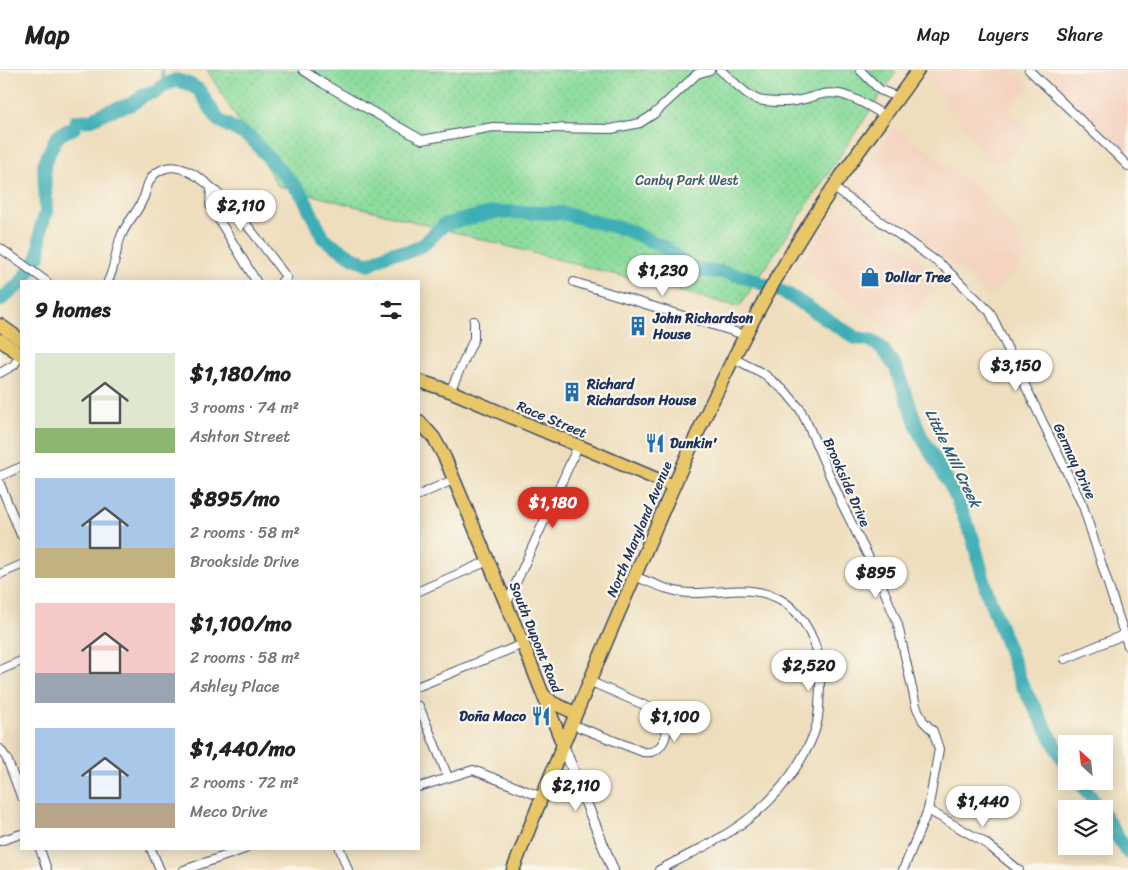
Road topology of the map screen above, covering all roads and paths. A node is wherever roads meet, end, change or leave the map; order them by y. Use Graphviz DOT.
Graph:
graph roads {
  1 [pos="303,70"];
  2 [pos="710,70"];
  3 [pos="720,70"];
  4 [pos="860,70"];
  5 [pos="918,70"];
  6 [pos="1029,70"];
  7 [pos="808,87"];
  8 [pos="868,95"];
  9 [pos="898,97"];
  10 [pos="885,116"];
  11 [pos="1128,166"];
  12 [pos="211,188"];
  13 [pos="834,188"];
  14 [pos="0,248"];
  15 [pos="44,280"];
  16 [pos="108,280"];
  17 [pos="255,280"];
  18 [pos="284,280"];
  19 [pos="574,282"];
  20 [pos="474,320"];
  21 [pos="2,326"];
  22 [pos="745,335"];
  23 [pos="20,339"];
  24 [pos="0,340"];
  25 [pos="20,354"];
  26 [pos="20,356"];
  27 [pos="733,358"];
  28 [pos="0,373"];
  29 [pos="420,381"];
  30 [pos="450,391"];
  31 [pos="420,423"];
  32 [pos="578,446"];
  33 [pos="20,467"];
  34 [pos="0,476"];
  35 [pos="453,480"];
  36 [pos="0,484"];
  37 [pos="673,486"];
  38 [pos="420,494"];
  39 [pos="20,533"];
  40 [pos="488,561"];
  41 [pos="20,566"];
  42 [pos="0,574"];
  43 [pos="634,576"];
  44 [pos="420,590"];
  45 [pos="507,603"];
  46 [pos="1123,635"];
  47 [pos="524,644"];
  48 [pos="1128,646"];
  49 [pos="1065,659"];
  50 [pos="20,661"];
  51 [pos="0,670"];
  52 [pos="590,681"];
  53 [pos="420,686"];
  54 [pos="542,693"];
  55 [pos="420,708"];
  56 [pos="573,718"];
  57 [pos="563,744"];
  58 [pos="0,749"];
  59 [pos="448,777"];
  60 [pos="420,787"];
  61 [pos="20,793"];
  62 [pos="542,797"];
  63 [pos="928,810"];
  64 [pos="20,834"];
  65 [pos="0,842"];
  66 [pos="40,850"];
  67 [pos="151,850"];
  68 [pos="242,850"];
  69 [pos="340,850"];
  70 [pos="47,870"];
  71 [pos="160,870"];
  72 [pos="184,870"];
  73 [pos="348,870"];
  74 [pos="514,870"];
  75 [pos="613,870"];
  76 [pos="659,870"];
  77 [pos="903,870"];
  78 [pos="1018,870"];
  1 -- 2 [label="street"];
  3 -- 7 [label="street"];
  4 -- 9 [label="street"];
  5 -- 9 [label="main road, North Maryland Avenue"];
  6 -- 11 [label="street"];
  8 -- 10 [label="street"];
  9 -- 10 [label="main road, North Maryland Avenue"];
  10 -- 13 [label="main road, North Maryland Avenue"];
  12 -- 16 [label="street"];
  12 -- 17 [label="street"];
  12 -- 18 [label="street"];
  13 -- 22 [label="main road, North Maryland Avenue"];
  13 -- 46 [label="street, Germay Drive"];
  14 -- 15 [label="street"];
  19 -- 22 [label="street"];
  20 -- 30 [label="street"];
  21 -- 23 [label="main road"];
  22 -- 27 [label="main road, North Maryland Avenue"];
  24 -- 25 [label="main road"];
  26 -- 28 [label="street"];
  27 -- 37 [label="main road, North Maryland Avenue"];
  27 -- 63 [label="street, Brookside Drive"];
  29 -- 30 [label="main road, Race Street"];
  30 -- 32 [label="main road, Race Street"];
  31 -- 35 [label="main road, South Dupont Road"];
  32 -- 37 [label="main road, Race Street"];
  32 -- 45 [label="street"];
  33 -- 34 [label="street"];
  35 -- 38 [label="street"];
  35 -- 40 [label="main road, South Dupont Road"];
  36 -- 39 [label="street"];
  37 -- 43 [label="main road, North Maryland Avenue"];
  40 -- 44 [label="street"];
  40 -- 45 [label="main road, South Dupont Road"];
  41 -- 42 [label="street"];
  43 -- 52 [label="main road, North Maryland Avenue"];
  43 -- 76 [label="street"];
  45 -- 47 [label="main road, South Dupont Road"];
  46 -- 48 [label="street, Germay Drive"];
  46 -- 49 [label="street"];
  47 -- 53 [label="street"];
  47 -- 54 [label="main road, South Dupont Road"];
  50 -- 51 [label="street"];
  52 -- 56 [label="main road, North Maryland Avenue"];
  52 -- 56 [label="street"];
  54 -- 56 [label="main road"];
  54 -- 57 [label="main road, South Dupont Road"];
  55 -- 59 [label="street"];
  56 -- 57 [label="main road, North Maryland Avenue"];
  57 -- 62 [label="main road, North Maryland Avenue"];
  57 -- 75 [label="street, South Dupont Road"];
  58 -- 61 [label="street"];
  59 -- 60 [label="street"];
  59 -- 62 [label="street"];
  62 -- 74 [label="main road, North Maryland Avenue"];
  63 -- 77 [label="street, Brookside Drive"];
  63 -- 78 [label="street"];
  64 -- 65 [label="street"];
  66 -- 70 [label="street"];
  67 -- 71 [label="street"];
  68 -- 72 [label="street"];
  69 -- 73 [label="street"];
}
